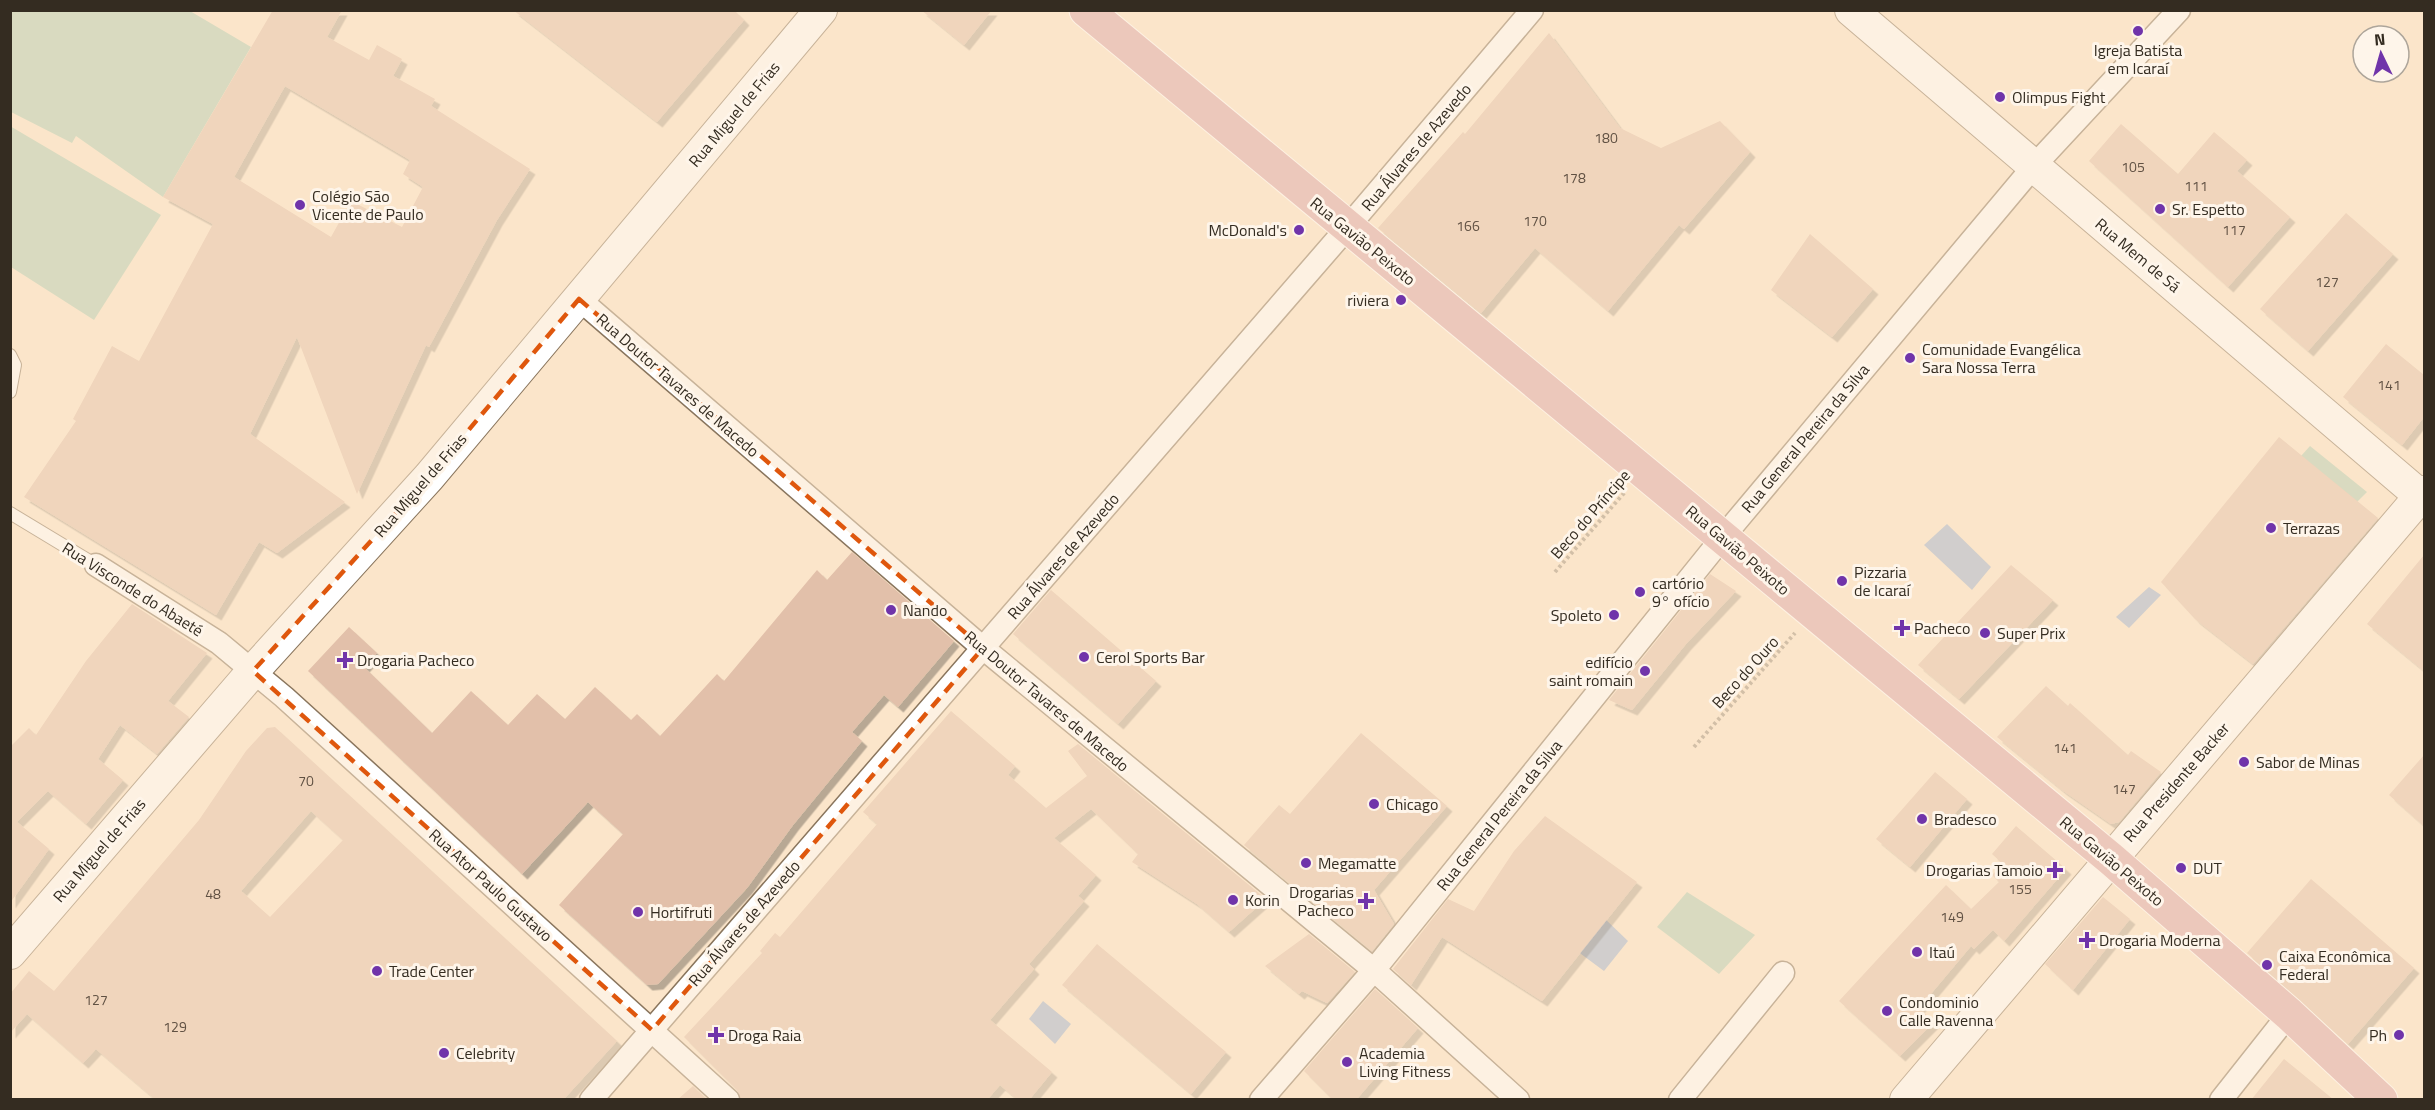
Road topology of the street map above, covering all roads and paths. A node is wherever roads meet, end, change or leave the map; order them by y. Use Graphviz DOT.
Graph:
graph roads {
  1 [pos="821,10"];
  2 [pos="1086,10"];
  3 [pos="1532,10"];
  4 [pos="1851,10"];
  5 [pos="2179,10"];
  6 [pos="2034,166"];
  7 [pos="1347,228"];
  8 [pos="579,299"];
  9 [pos="10,355"];
  10 [pos="10,392"];
  11 [pos="1644,472"];
  12 [pos="2423,496"];
  13 [pos="10,513"];
  14 [pos="1723,537"];
  15 [pos="96,565"];
  16 [pos="1555,572"];
  17 [pos="1814,613"];
  18 [pos="983,648"];
  19 [pos="253,671"];
  20 [pos="1694,747"];
  21 [pos="2111,859"];
  22 [pos="10,953"];
  23 [pos="1374,970"];
  24 [pos="1783,973"];
  25 [pos="2289,1014"];
  26 [pos="652,1030"];
  27 [pos="591,1100"];
  28 [pos="728,1100"];
  29 [pos="1262,1100"];
  30 [pos="1518,1100"];
  31 [pos="1680,1100"];
  32 [pos="1906,1100"];
  33 [pos="2221,1100"];
  34 [pos="2381,1100"];
  1 -- 8 [label="main road, Rua Miguel de Frias"];
  2 -- 7 [label="main road, Rua Gavião Peixoto"];
  3 -- 7 [label="street, Rua Álvares de Azevedo"];
  4 -- 6 [label="main road, Rua Mem de Sá"];
  5 -- 6 [label="street, Rua General Pereira da Silva"];
  6 -- 12 [label="main road, Rua Mem de Sá"];
  6 -- 14 [label="street, Rua General Pereira da Silva"];
  7 -- 11 [label="main road, Rua Gavião Peixoto"];
  7 -- 18 [label="street, Rua Álvares de Azevedo"];
  8 -- 18 [label="street, Rua Doutor Tavares de Macedo"];
  8 -- 19 [label="main road, Rua Miguel de Frias"];
  9 -- 10 [label="lane"];
  11 -- 14 [label="main road, Rua Gavião Peixoto"];
  11 -- 16 [label="path, Beco do Príncipe"];
  12 -- 21 [label="main road, Rua Presidente Backer"];
  13 -- 15 [label="lane, Rua Visconde do Abaeté"];
  14 -- 17 [label="main road, Rua Gavião Peixoto"];
  14 -- 23 [label="street, Rua General Pereira da Silva"];
  15 -- 19 [label="street, Rua Visconde do Abaeté"];
  17 -- 20 [label="path, Beco do Ouro"];
  17 -- 21 [label="main road, Rua Gavião Peixoto"];
  18 -- 23 [label="street, Rua Doutor Tavares de Macedo"];
  18 -- 26 [label="street, Rua Álvares de Azevedo"];
  19 -- 22 [label="main road, Rua Miguel de Frias"];
  19 -- 26 [label="street, Rua Ator Paulo Gustavo"];
  21 -- 25 [label="main road, Rua Gavião Peixoto"];
  21 -- 32 [label="main road, Rua Presidente Backer"];
  23 -- 29 [label="street, Rua General Pereira da Silva"];
  23 -- 30 [label="street, Rua Doutor Tavares de Macedo"];
  24 -- 31 [label="street"];
  25 -- 33 [label="street"];
  25 -- 34 [label="main road, Rua Gavião Peixoto"];
  26 -- 27 [label="street, Rua Álvares de Azevedo"];
  26 -- 28 [label="street, Rua Ator Paulo Gustavo"];
}
